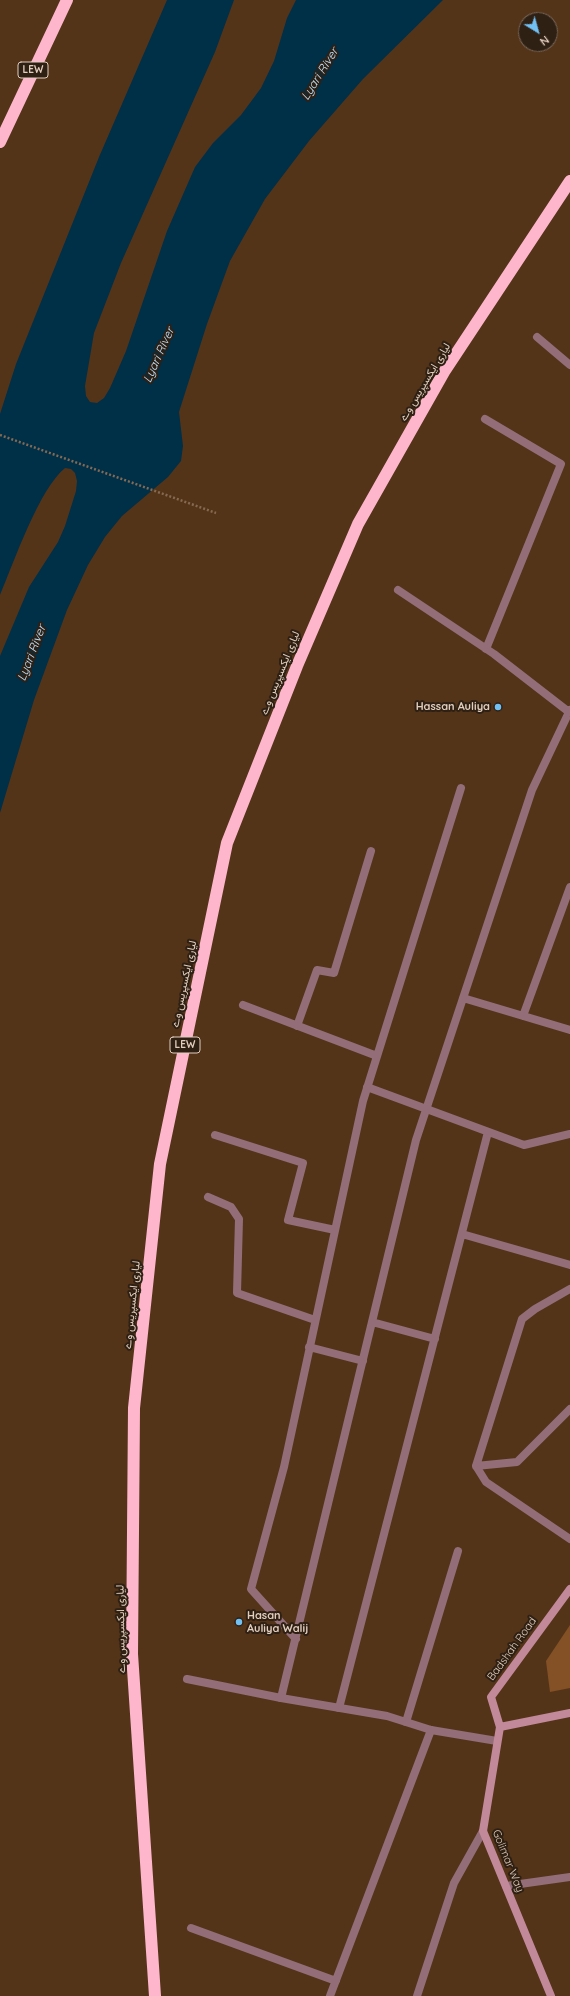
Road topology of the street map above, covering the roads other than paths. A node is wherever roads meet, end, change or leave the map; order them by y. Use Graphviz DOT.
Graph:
graph roads {
  1 [pos="67,0"];
  2 [pos="0,142"];
  3 [pos="570,181"];
  4 [pos="537,337"];
  5 [pos="570,365"];
  6 [pos="485,419"];
  7 [pos="398,590"];
  8 [pos="486,649"];
  9 [pos="569,711"];
  10 [pos="461,788"];
  11 [pos="371,851"];
  12 [pos="570,887"];
  13 [pos="463,998"];
  14 [pos="243,1005"];
  15 [pos="523,1016"];
  16 [pos="297,1026"];
  17 [pos="570,1030"];
  18 [pos="377,1056"];
  19 [pos="367,1087"];
  20 [pos="426,1110"];
  21 [pos="488,1132"];
  22 [pos="570,1134"];
  23 [pos="215,1135"];
  24 [pos="208,1197"];
  25 [pos="335,1230"];
  26 [pos="462,1234"];
  27 [pos="570,1265"];
  28 [pos="570,1290"];
  29 [pos="315,1320"];
  30 [pos="372,1322"];
  31 [pos="435,1339"];
  32 [pos="309,1347"];
  33 [pos="362,1361"];
  34 [pos="570,1409"];
  35 [pos="476,1466"];
  36 [pos="570,1539"];
  37 [pos="458,1551"];
  38 [pos="570,1589"];
  39 [pos="296,1640"];
  40 [pos="187,1679"];
  41 [pos="281,1698"];
  42 [pos="339,1708"];
  43 [pos="570,1713"];
  44 [pos="406,1722"];
  45 [pos="500,1727"];
  46 [pos="431,1730"];
  47 [pos="497,1741"];
  48 [pos="483,1831"];
  49 [pos="570,1877"];
  50 [pos="506,1886"];
  51 [pos="191,1928"];
  52 [pos="336,1981"];
  53 [pos="155,1996"];
  54 [pos="330,1996"];
  55 [pos="417,1996"];
  56 [pos="551,1996"];
  1 -- 2 [label="highway, LEW"];
  3 -- 53 [label="highway, لیاری ایکسپریس وے / LEW"];
  4 -- 5 [label="street"];
  6 -- 8 [label="street"];
  7 -- 8 [label="street"];
  8 -- 9 [label="street"];
  9 -- 13 [label="street"];
  10 -- 18 [label="street"];
  11 -- 16 [label="street"];
  12 -- 15 [label="street"];
  13 -- 15 [label="street"];
  13 -- 20 [label="street"];
  14 -- 16 [label="street"];
  15 -- 17 [label="street"];
  16 -- 18 [label="street"];
  18 -- 19 [label="street"];
  19 -- 20 [label="street"];
  19 -- 25 [label="street"];
  20 -- 21 [label="street"];
  20 -- 30 [label="street"];
  21 -- 22 [label="street"];
  21 -- 26 [label="street"];
  23 -- 25 [label="street"];
  24 -- 29 [label="street"];
  25 -- 29 [label="street"];
  26 -- 27 [label="street"];
  26 -- 31 [label="street"];
  28 -- 35 [label="street"];
  29 -- 32 [label="street"];
  30 -- 31 [label="street"];
  30 -- 33 [label="street"];
  31 -- 42 [label="street"];
  32 -- 33 [label="street"];
  32 -- 39 [label="street"];
  33 -- 39 [label="street"];
  34 -- 35 [label="street"];
  35 -- 36 [label="street"];
  37 -- 44 [label="street"];
  38 -- 45 [label="main road, Badshah Road"];
  39 -- 41 [label="street"];
  40 -- 41 [label="street"];
  41 -- 42 [label="street"];
  42 -- 44 [label="street"];
  43 -- 45 [label="main road"];
  44 -- 46 [label="street"];
  45 -- 47 [label="main road, Golimar Way"];
  46 -- 47 [label="street"];
  46 -- 52 [label="street"];
  47 -- 48 [label="main road, Golimar Way"];
  48 -- 50 [label="main road, Golimar Way"];
  48 -- 55 [label="street"];
  49 -- 50 [label="street"];
  50 -- 56 [label="main road, Golimar Way"];
  51 -- 52 [label="street"];
  52 -- 54 [label="street"];
}
